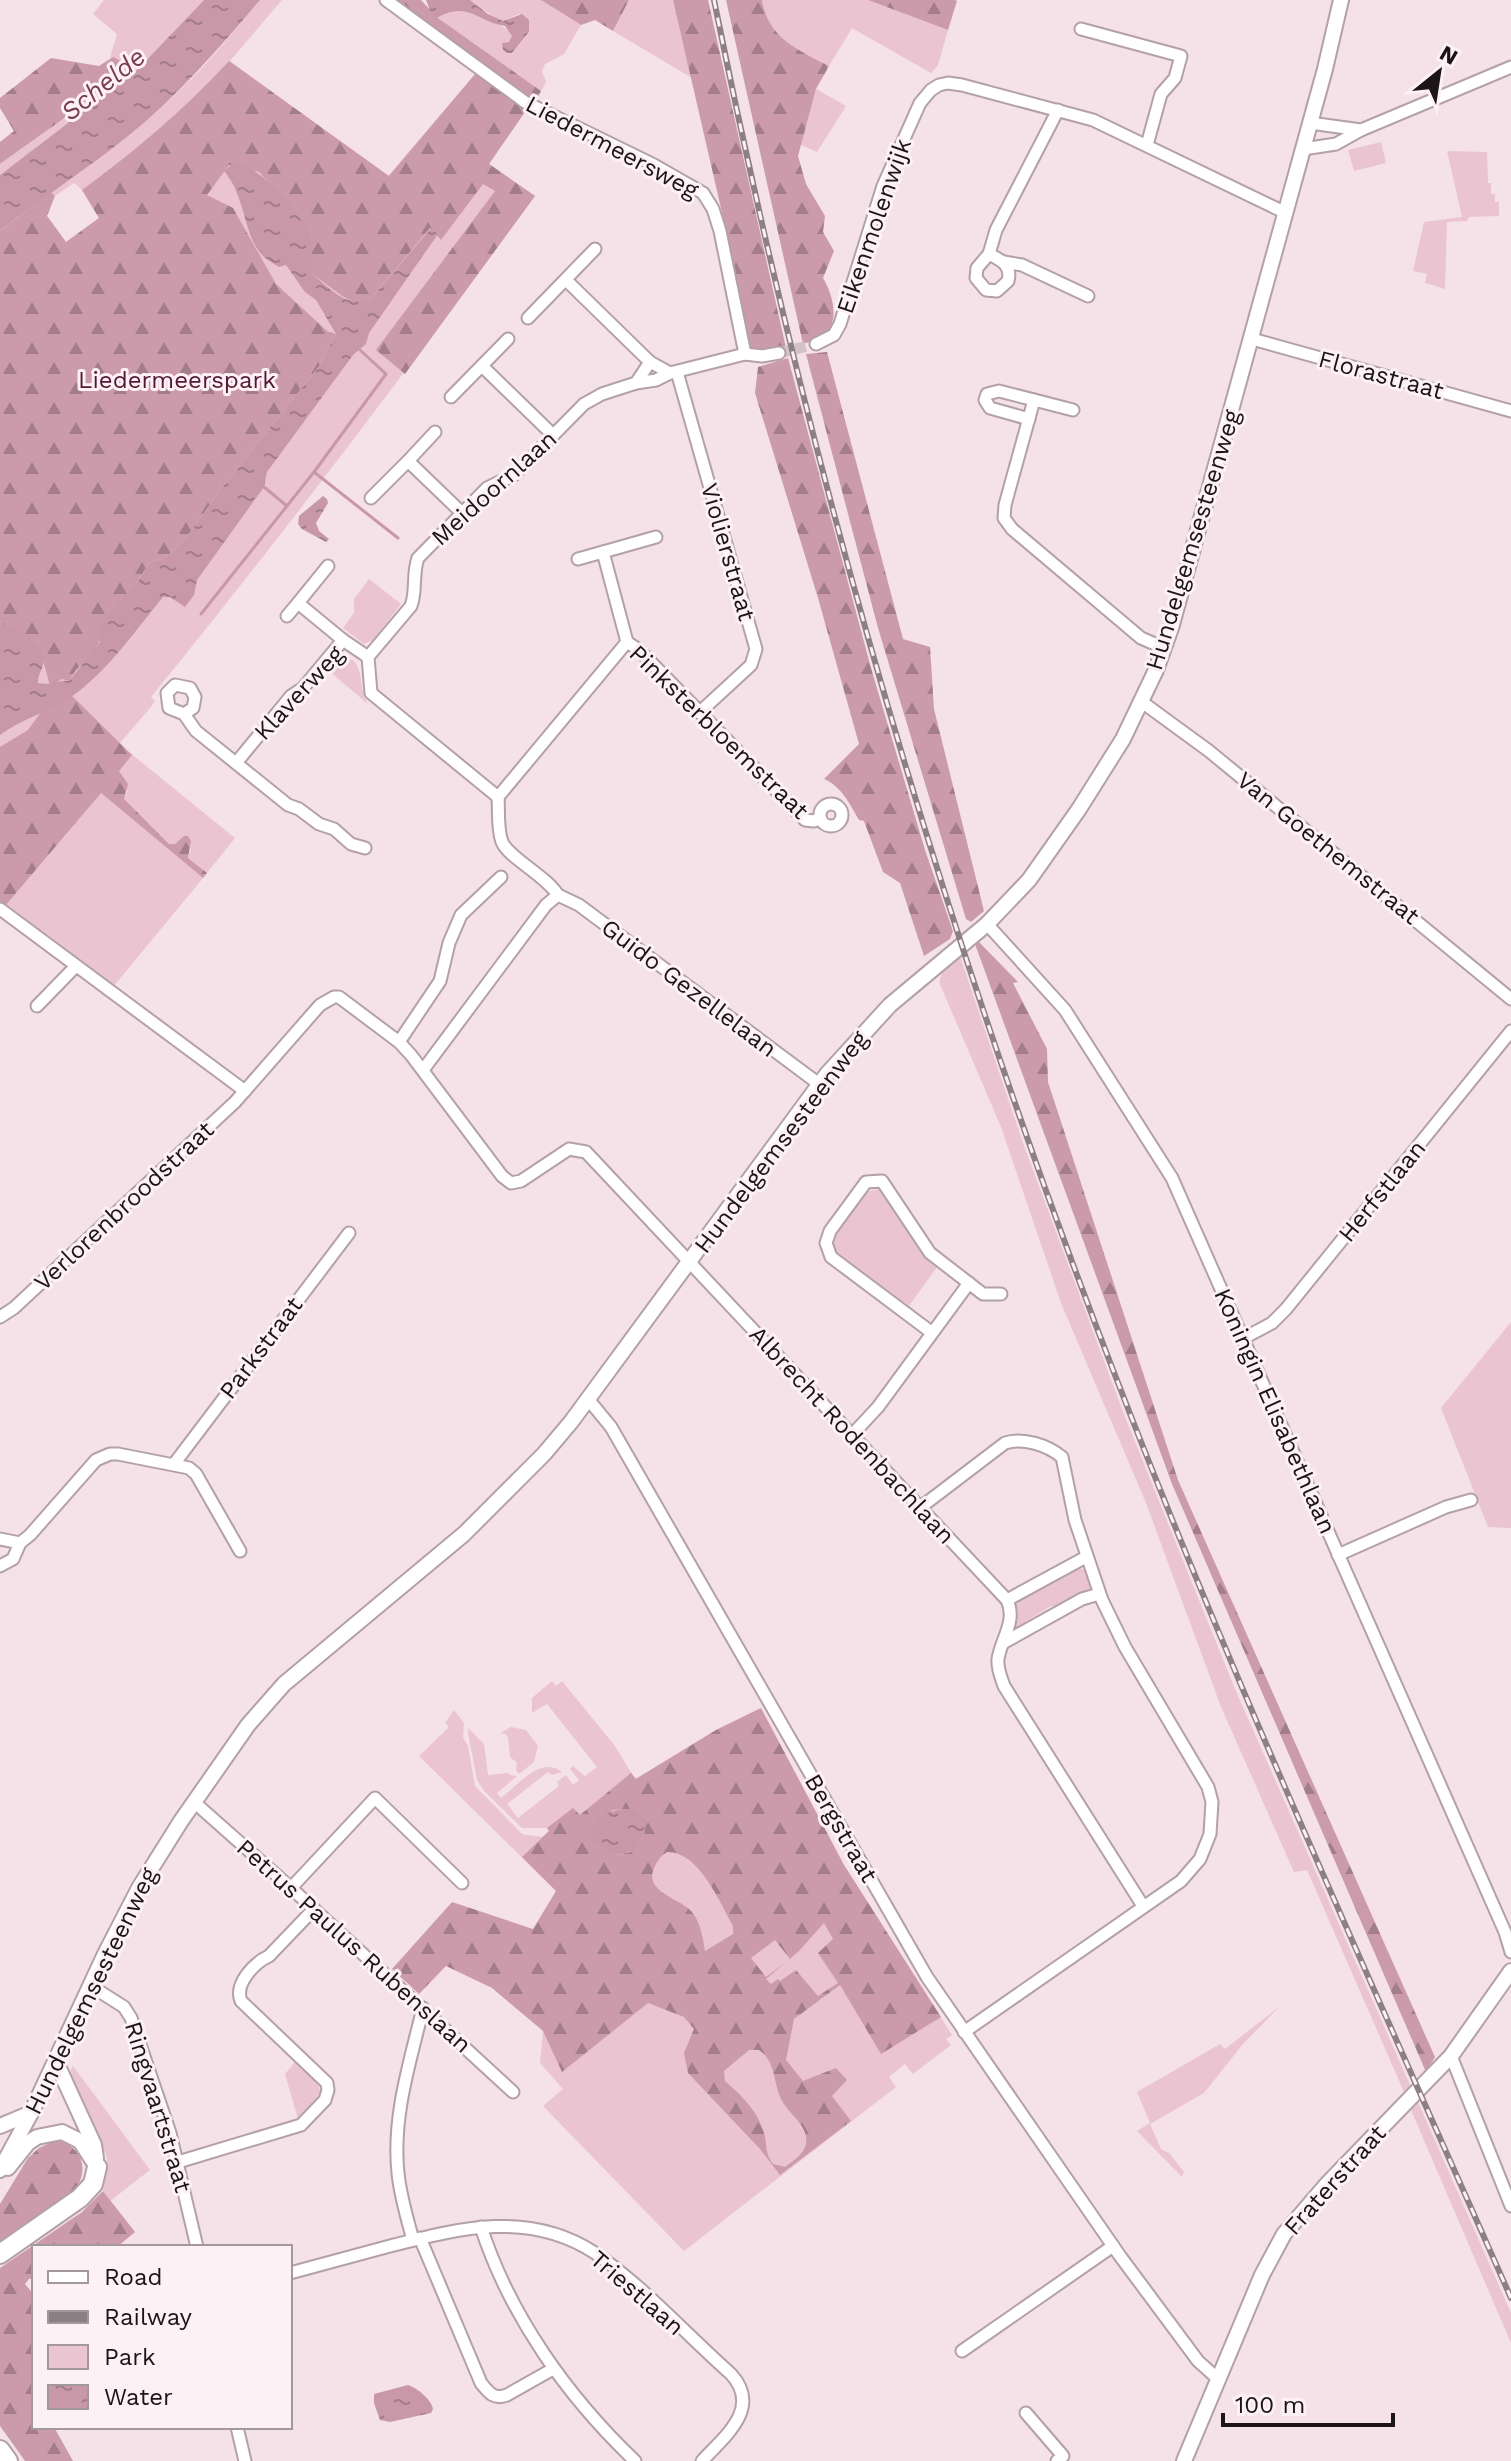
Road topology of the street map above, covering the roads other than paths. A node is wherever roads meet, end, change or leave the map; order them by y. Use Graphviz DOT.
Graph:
graph roads {
  1 [pos="386,0"];
  2 [pos="1341,0"];
  3 [pos="1081,29"];
  4 [pos="1511,67"];
  5 [pos="1058,110"];
  6 [pos="1310,123"];
  7 [pos="1361,130"];
  8 [pos="1147,145"];
  9 [pos="1303,149"];
  10 [pos="1286,213"];
  11 [pos="595,249"];
  12 [pos="989,254"];
  13 [pos="1004,262"];
  14 [pos="566,280"];
  15 [pos="1088,296"];
  16 [pos="528,318"];
  17 [pos="508,339"];
  18 [pos="1252,339"];
  19 [pos="816,344"];
  20 [pos="779,353"];
  21 [pos="745,354"];
  22 [pos="650,362"];
  23 [pos="482,366"];
  24 [pos="673,373"];
  25 [pos="636,383"];
  26 [pos="451,397"];
  27 [pos="1034,400"];
  28 [pos="1073,410"];
  29 [pos="1511,411"];
  30 [pos="1029,419"];
  31 [pos="435,432"];
  32 [pos="553,435"];
  33 [pos="408,461"];
  34 [pos="371,498"];
  35 [pos="462,513"];
  36 [pos="656,537"];
  37 [pos="603,552"];
  38 [pos="578,559"];
  39 [pos="328,566"];
  40 [pos="298,603"];
  41 [pos="287,616"];
  42 [pos="343,640"];
  43 [pos="627,642"];
  44 [pos="1164,648"];
  45 [pos="368,657"];
  46 [pos="1142,702"];
  47 [pos="700,712"];
  48 [pos="184,714"];
  49 [pos="236,763"];
  50 [pos="498,797"];
  51 [pos="820,818"];
  52 [pos="365,848"];
  53 [pos="501,877"];
  54 [pos="558,895"];
  55 [pos="0,909"];
  56 [pos="987,924"];
  57 [pos="76,966"];
  58 [pos="1511,999"];
  59 [pos="37,1006"];
  60 [pos="1511,1031"];
  61 [pos="399,1042"];
  62 [pos="423,1070"];
  63 [pos="819,1084"];
  64 [pos="245,1091"];
  65 [pos="349,1233"];
  66 [pos="690,1261"];
  67 [pos="969,1283"];
  68 [pos="1001,1294"];
  69 [pos="0,1317"];
  70 [pos="931,1332"];
  71 [pos="1242,1339"];
  72 [pos="588,1399"];
  73 [pos="851,1436"];
  74 [pos="174,1464"];
  75 [pos="1471,1500"];
  76 [pos="921,1507"];
  77 [pos="0,1539"];
  78 [pos="20,1543"];
  79 [pos="240,1551"];
  80 [pos="1338,1555"];
  81 [pos="1086,1557"];
  82 [pos="0,1566"];
  83 [pos="1099,1594"];
  84 [pos="1009,1605"];
  85 [pos="1003,1643"];
  86 [pos="194,1802"];
  87 [pos="462,1883"];
  88 [pos="291,1888"];
  89 [pos="1143,1906"];
  90 [pos="314,1909"];
  91 [pos="1508,1934"];
  92 [pos="1511,1952"];
  93 [pos="1511,1971"];
  94 [pos="91,1986"];
  95 [pos="423,2008"];
  96 [pos="964,2032"];
  97 [pos="1451,2056"];
  98 [pos="56,2062"];
  99 [pos="513,2092"];
  100 [pos="31,2113"];
  101 [pos="0,2126"];
  102 [pos="178,2162"];
  103 [pos="97,2167"];
  104 [pos="0,2170"];
  105 [pos="1511,2206"];
  106 [pos="481,2227"];
  107 [pos="416,2239"];
  108 [pos="197,2245"];
  109 [pos="1113,2246"];
  110 [pos="0,2254"];
  111 [pos="292,2272"];
  112 [pos="962,2351"];
  113 [pos="553,2369"];
  114 [pos="1218,2379"];
  115 [pos="1026,2413"];
  116 [pos="237,2429"];
  117 [pos="0,2450"];
  118 [pos="8,2461"];
  119 [pos="245,2461"];
  120 [pos="635,2461"];
  121 [pos="702,2461"];
  122 [pos="1057,2461"];
  123 [pos="1184,2461"];
  1 -- 21 [label="street, Liedermeersweg"];
  2 -- 6 [label="main road, Hundelgemsesteenweg"];
  3 -- 8 [label="street"];
  4 -- 7 [label="street"];
  5 -- 8 [label="street, Eikenmolenwijk"];
  5 -- 12 [label="street"];
  5 -- 19 [label="street, Eikenmolenwijk"];
  6 -- 7 [label="street"];
  6 -- 9 [label="main road, Hundelgemsesteenweg"];
  7 -- 9 [label="street"];
  8 -- 10 [label="street, Eikenmolenwijk"];
  9 -- 10 [label="main road, Hundelgemsesteenweg"];
  10 -- 18 [label="main road, Hundelgemsesteenweg"];
  11 -- 14 [label="street"];
  12 -- 13 [label="street"];
  12 -- 13 [label="street"];
  13 -- 15 [label="street"];
  14 -- 16 [label="street"];
  14 -- 22 [label="street"];
  17 -- 23 [label="street"];
  18 -- 29 [label="street, Florastraat"];
  18 -- 44 [label="main road, Hundelgemsesteenweg"];
  20 -- 21 [label="street"];
  21 -- 24 [label="street, Meidoornlaan"];
  22 -- 24 [label="street"];
  22 -- 25 [label="street"];
  23 -- 26 [label="street"];
  23 -- 32 [label="street"];
  24 -- 25 [label="street, Meidoornlaan"];
  24 -- 47 [label="street, Violierstraat"];
  25 -- 32 [label="street, Meidoornlaan"];
  27 -- 28 [label="street"];
  27 -- 30 [label="street"];
  27 -- 30 [label="street"];
  30 -- 44 [label="street"];
  31 -- 33 [label="street"];
  32 -- 35 [label="street, Meidoornlaan"];
  33 -- 34 [label="street"];
  33 -- 35 [label="street"];
  35 -- 45 [label="street, Meidoornlaan"];
  36 -- 37 [label="street"];
  37 -- 38 [label="street"];
  37 -- 43 [label="street"];
  39 -- 40 [label="street"];
  40 -- 41 [label="street"];
  40 -- 42 [label="street"];
  42 -- 45 [label="street, Klaverweg"];
  42 -- 49 [label="street, Klaverweg"];
  43 -- 47 [label="street, Pinksterbloemstraat"];
  43 -- 50 [label="street, Pinksterbloemstraat"];
  44 -- 46 [label="main road, Hundelgemsesteenweg"];
  45 -- 50 [label="street"];
  46 -- 56 [label="main road, Hundelgemsesteenweg"];
  46 -- 58 [label="street, Van Goethemstraat"];
  47 -- 51 [label="street, Pinksterbloemstraat"];
  48 -- 49 [label="street, Klaverweg"];
  49 -- 52 [label="street, Klaverweg"];
  50 -- 54 [label="street, Guido Gezellelaan"];
  53 -- 61 [label="street"];
  54 -- 62 [label="street"];
  54 -- 63 [label="street, Guido Gezellelaan"];
  55 -- 57 [label="street"];
  56 -- 63 [label="main road, Hundelgemsesteenweg"];
  56 -- 71 [label="street, Koningin Elisabethlaan"];
  57 -- 59 [label="street"];
  57 -- 64 [label="street"];
  60 -- 71 [label="street, Herfstlaan"];
  61 -- 62 [label="street, Verlorenbroodstraat"];
  61 -- 64 [label="street, Verlorenbroodstraat"];
  62 -- 66 [label="street, Verlorenbroodstraat"];
  63 -- 66 [label="main road, Hundelgemsesteenweg"];
  64 -- 69 [label="street, Verlorenbroodstraat"];
  65 -- 74 [label="street, Parkstraat"];
  66 -- 72 [label="main road, Hundelgemsesteenweg"];
  66 -- 73 [label="street, Albrecht Rodenbachlaan"];
  67 -- 68 [label="street"];
  67 -- 70 [label="street"];
  67 -- 70 [label="street"];
  70 -- 73 [label="street"];
  71 -- 80 [label="street, Koningin Elisabethlaan"];
  72 -- 86 [label="main road, Hundelgemsesteenweg"];
  72 -- 96 [label="street, Bergstraat"];
  73 -- 76 [label="street, Albrecht Rodenbachlaan"];
  74 -- 78 [label="street"];
  74 -- 79 [label="street"];
  75 -- 80 [label="street"];
  76 -- 81 [label="street"];
  76 -- 84 [label="street, Albrecht Rodenbachlaan"];
  77 -- 78 [label="street"];
  78 -- 82 [label="street"];
  80 -- 91 [label="street, Koningin Elisabethlaan"];
  81 -- 83 [label="street"];
  81 -- 84 [label="street"];
  83 -- 85 [label="street"];
  83 -- 89 [label="street"];
  84 -- 85 [label="street"];
  85 -- 89 [label="street"];
  86 -- 88 [label="street, Petrus Paulus Rubenslaan"];
  86 -- 94 [label="main road, Hundelgemsesteenweg"];
  87 -- 88 [label="street"];
  88 -- 90 [label="street, Petrus Paulus Rubenslaan"];
  89 -- 96 [label="street"];
  90 -- 95 [label="street, Petrus Paulus Rubenslaan"];
  90 -- 102 [label="street"];
  91 -- 92 [label="street, Koningin Elisabethlaan"];
  93 -- 97 [label="main road, Fraterstraat"];
  94 -- 98 [label="main road, Hundelgemsesteenweg"];
  94 -- 102 [label="street, Ringvaartstraat"];
  95 -- 99 [label="street, Petrus Paulus Rubenslaan"];
  95 -- 107 [label="street"];
  96 -- 109 [label="street, Bergstraat"];
  97 -- 105 [label="street"];
  97 -- 114 [label="main road, Fraterstraat"];
  98 -- 100 [label="main road, Hundelgemsesteenweg"];
  98 -- 103 [label="main road"];
  100 -- 101 [label="main road"];
  100 -- 104 [label="main road, Hundelgemsesteenweg"];
  102 -- 108 [label="street, Ringvaartstraat"];
  103 -- 104 [label="main road"];
  103 -- 110 [label="highway"];
  106 -- 107 [label="street, Triestlaan"];
  106 -- 113 [label="street"];
  106 -- 121 [label="street, Triestlaan"];
  107 -- 111 [label="street, Triestlaan"];
  107 -- 113 [label="street"];
  109 -- 112 [label="street"];
  109 -- 114 [label="street, Bergstraat"];
  113 -- 120 [label="street"];
  114 -- 123 [label="main road, Fraterstraat"];
  115 -- 122 [label="street"];
  116 -- 119 [label="street"];
  117 -- 118 [label="highway"];
}
